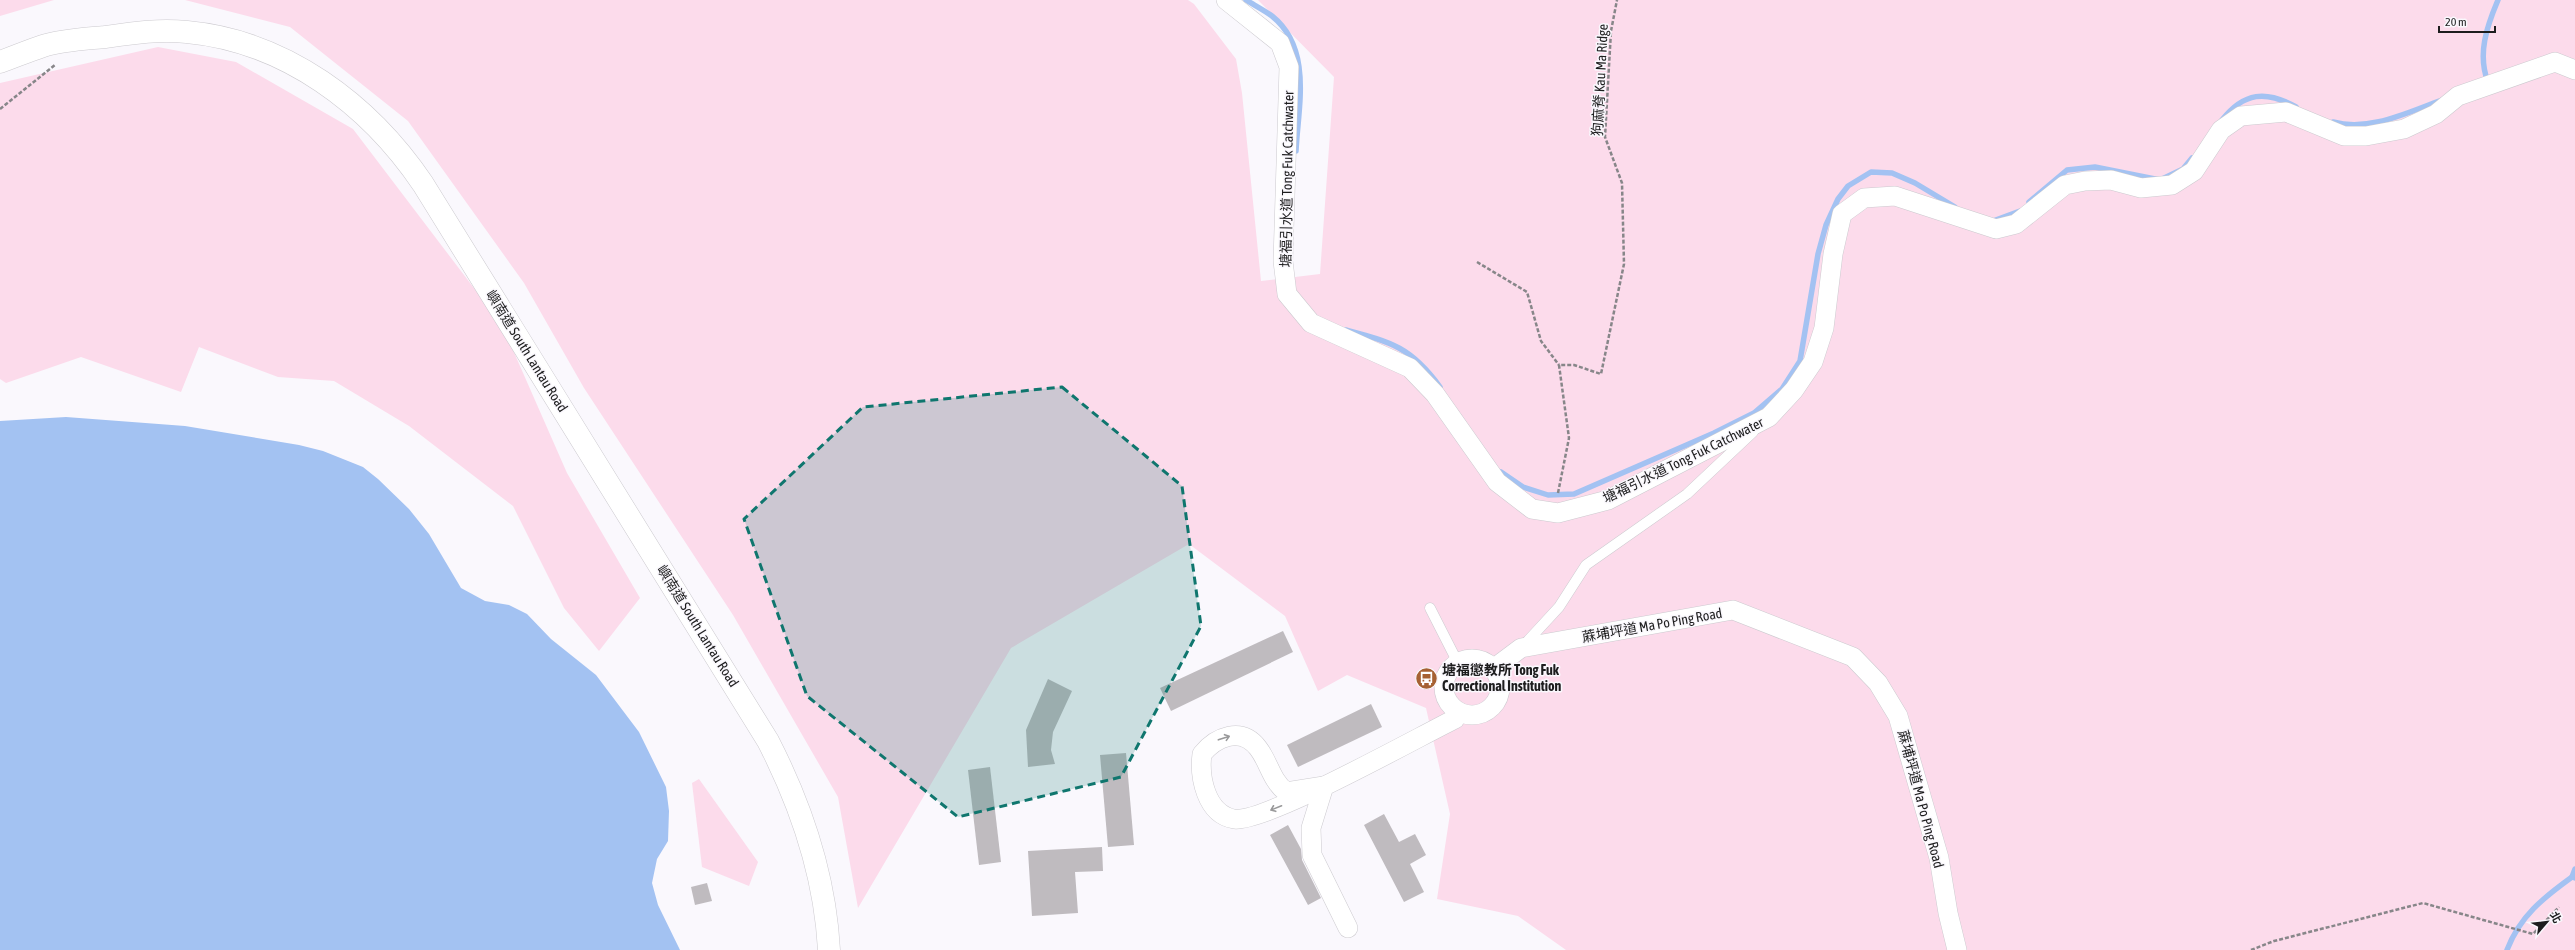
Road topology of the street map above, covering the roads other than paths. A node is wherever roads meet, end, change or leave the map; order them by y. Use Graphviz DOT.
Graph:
graph roads {
  1 [pos="1226,0"];
  2 [pos="0,62"];
  3 [pos="2575,70"];
  4 [pos="1769,417"];
  5 [pos="1430,608"];
  6 [pos="1521,648"];
  7 [pos="1458,663"];
  8 [pos="1493,669"];
  9 [pos="1458,712"];
  10 [pos="1324,786"];
  11 [pos="1348,928"];
  12 [pos="829,950"];
  13 [pos="1957,950"];
  1 -- 4 [label="street, 塘福引水道 Tong Fuk Catchwater"];
  2 -- 12 [label="main road, 嶼南道 South Lantau Road"];
  3 -- 4 [label="street, 塘福引水道 Tong Fuk Catchwater"];
  4 -- 6 [label="lane"];
  5 -- 7 [label="lane"];
  6 -- 8 [label="street, 蔴埔坪道 Ma Po Ping Road"];
  6 -- 13 [label="street, 蔴埔坪道 Ma Po Ping Road"];
  7 -- 8 [label="street"];
  7 -- 9 [label="street"];
  8 -- 9 [label="street"];
  9 -- 10 [label="street"];
  10 -- 10 [label="street, one-way"];
  10 -- 11 [label="street"];
}
